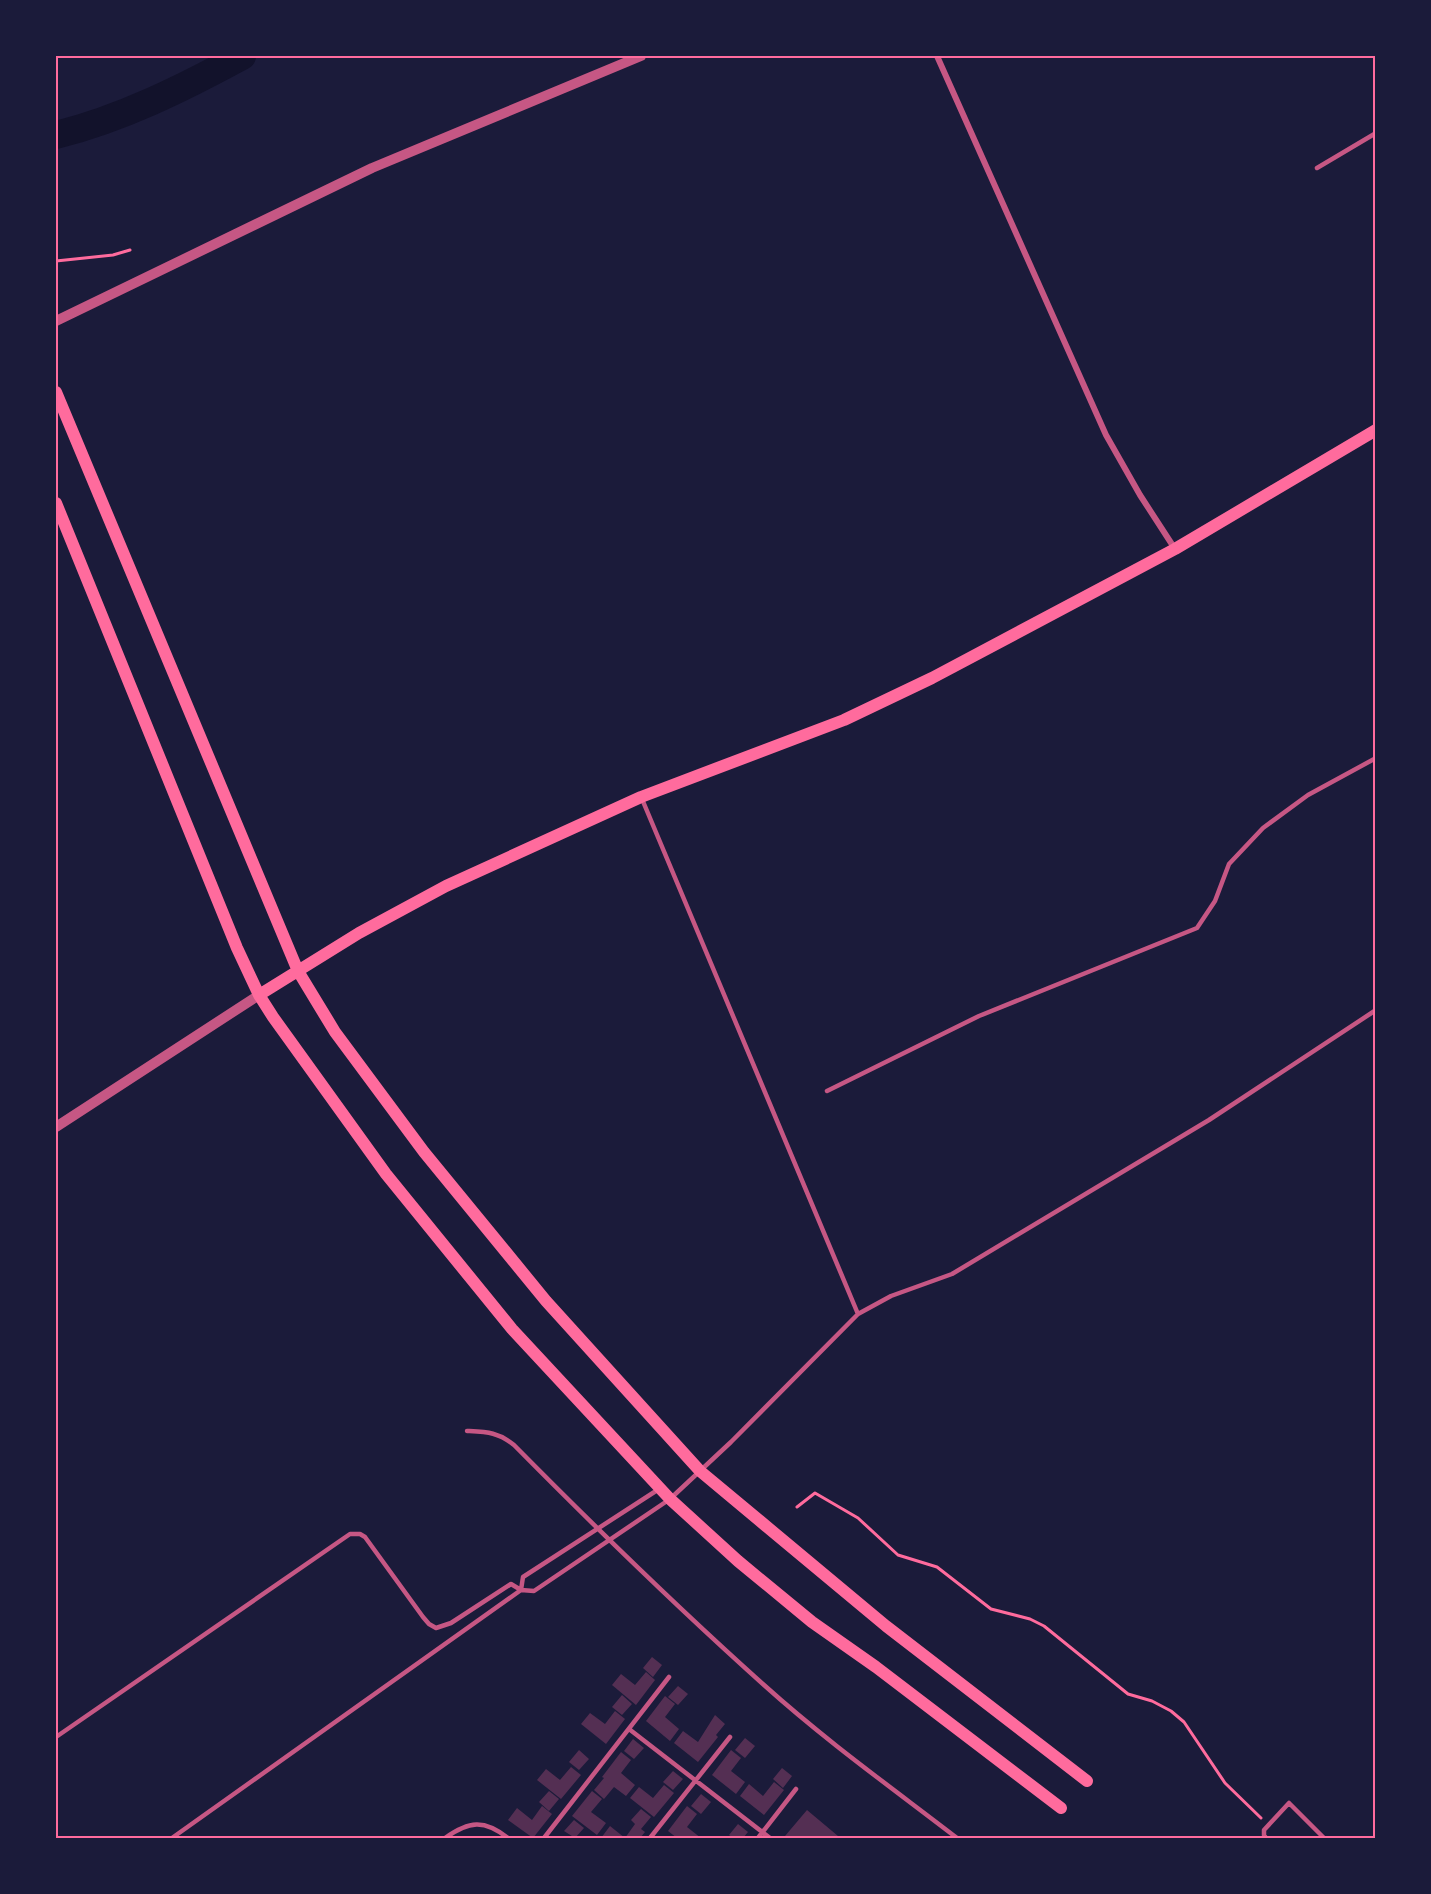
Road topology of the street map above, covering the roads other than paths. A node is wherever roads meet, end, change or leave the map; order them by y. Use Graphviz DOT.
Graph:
graph roads {
  1 [pos="641,56"];
  2 [pos="937,56"];
  3 [pos="1376,133"];
  4 [pos="1317,168"];
  5 [pos="56,321"];
  6 [pos="56,392"];
  7 [pos="1376,430"];
  8 [pos="56,503"];
  9 [pos="1175,549"];
  10 [pos="1376,758"];
  11 [pos="641,797"];
  12 [pos="298,971"];
  13 [pos="259,995"];
  14 [pos="1376,1010"];
  15 [pos="827,1091"];
  16 [pos="56,1126"];
  17 [pos="858,1314"];
  18 [pos="467,1431"];
  19 [pos="700,1471"];
  20 [pos="661,1488"];
  21 [pos="670,1499"];
  22 [pos="597,1529"];
  23 [pos="609,1540"];
  24 [pos="521,1590"];
  25 [pos="669,1677"];
  26 [pos="629,1729"];
  27 [pos="56,1737"];
  28 [pos="730,1737"];
  29 [pos="1087,1780"];
  30 [pos="696,1781"];
  31 [pos="796,1789"];
  32 [pos="1060,1808"];
  33 [pos="762,1833"];
  34 [pos="172,1839"];
  35 [pos="445,1839"];
  36 [pos="508,1839"];
  37 [pos="544,1839"];
  38 [pos="650,1839"];
  39 [pos="758,1839"];
  40 [pos="770,1839"];
  41 [pos="957,1839"];
  42 [pos="1266,1839"];
  43 [pos="1324,1839"];
  1 -- 5 [label="street"];
  2 -- 9 [label="street"];
  3 -- 4 [label="lane"];
  6 -- 12 [label="main road"];
  7 -- 9 [label="main road"];
  8 -- 13 [label="main road"];
  9 -- 11 [label="main road"];
  10 -- 15 [label="lane"];
  11 -- 12 [label="main road"];
  11 -- 17 [label="lane"];
  12 -- 13 [label="main road"];
  12 -- 19 [label="main road"];
  13 -- 16 [label="street"];
  13 -- 20 [label="main road"];
  14 -- 17 [label="lane"];
  17 -- 19 [label="lane"];
  18 -- 22 [label="lane"];
  19 -- 21 [label="lane"];
  19 -- 29 [label="main road"];
  20 -- 21 [label="main road"];
  20 -- 22 [label="lane"];
  21 -- 23 [label="lane"];
  21 -- 32 [label="main road"];
  22 -- 23 [label="lane"];
  22 -- 24 [label="lane"];
  23 -- 24 [label="lane"];
  23 -- 41 [label="lane"];
  24 -- 27 [label="lane"];
  24 -- 34 [label="lane"];
  25 -- 26 [label="lane"];
  26 -- 30 [label="lane"];
  26 -- 37 [label="lane"];
  28 -- 30 [label="lane"];
  30 -- 33 [label="lane"];
  30 -- 38 [label="lane"];
  31 -- 33 [label="lane"];
  33 -- 39 [label="lane"];
  33 -- 40 [label="lane"];
  35 -- 36 [label="lane"];
  42 -- 43 [label="lane"];
}
